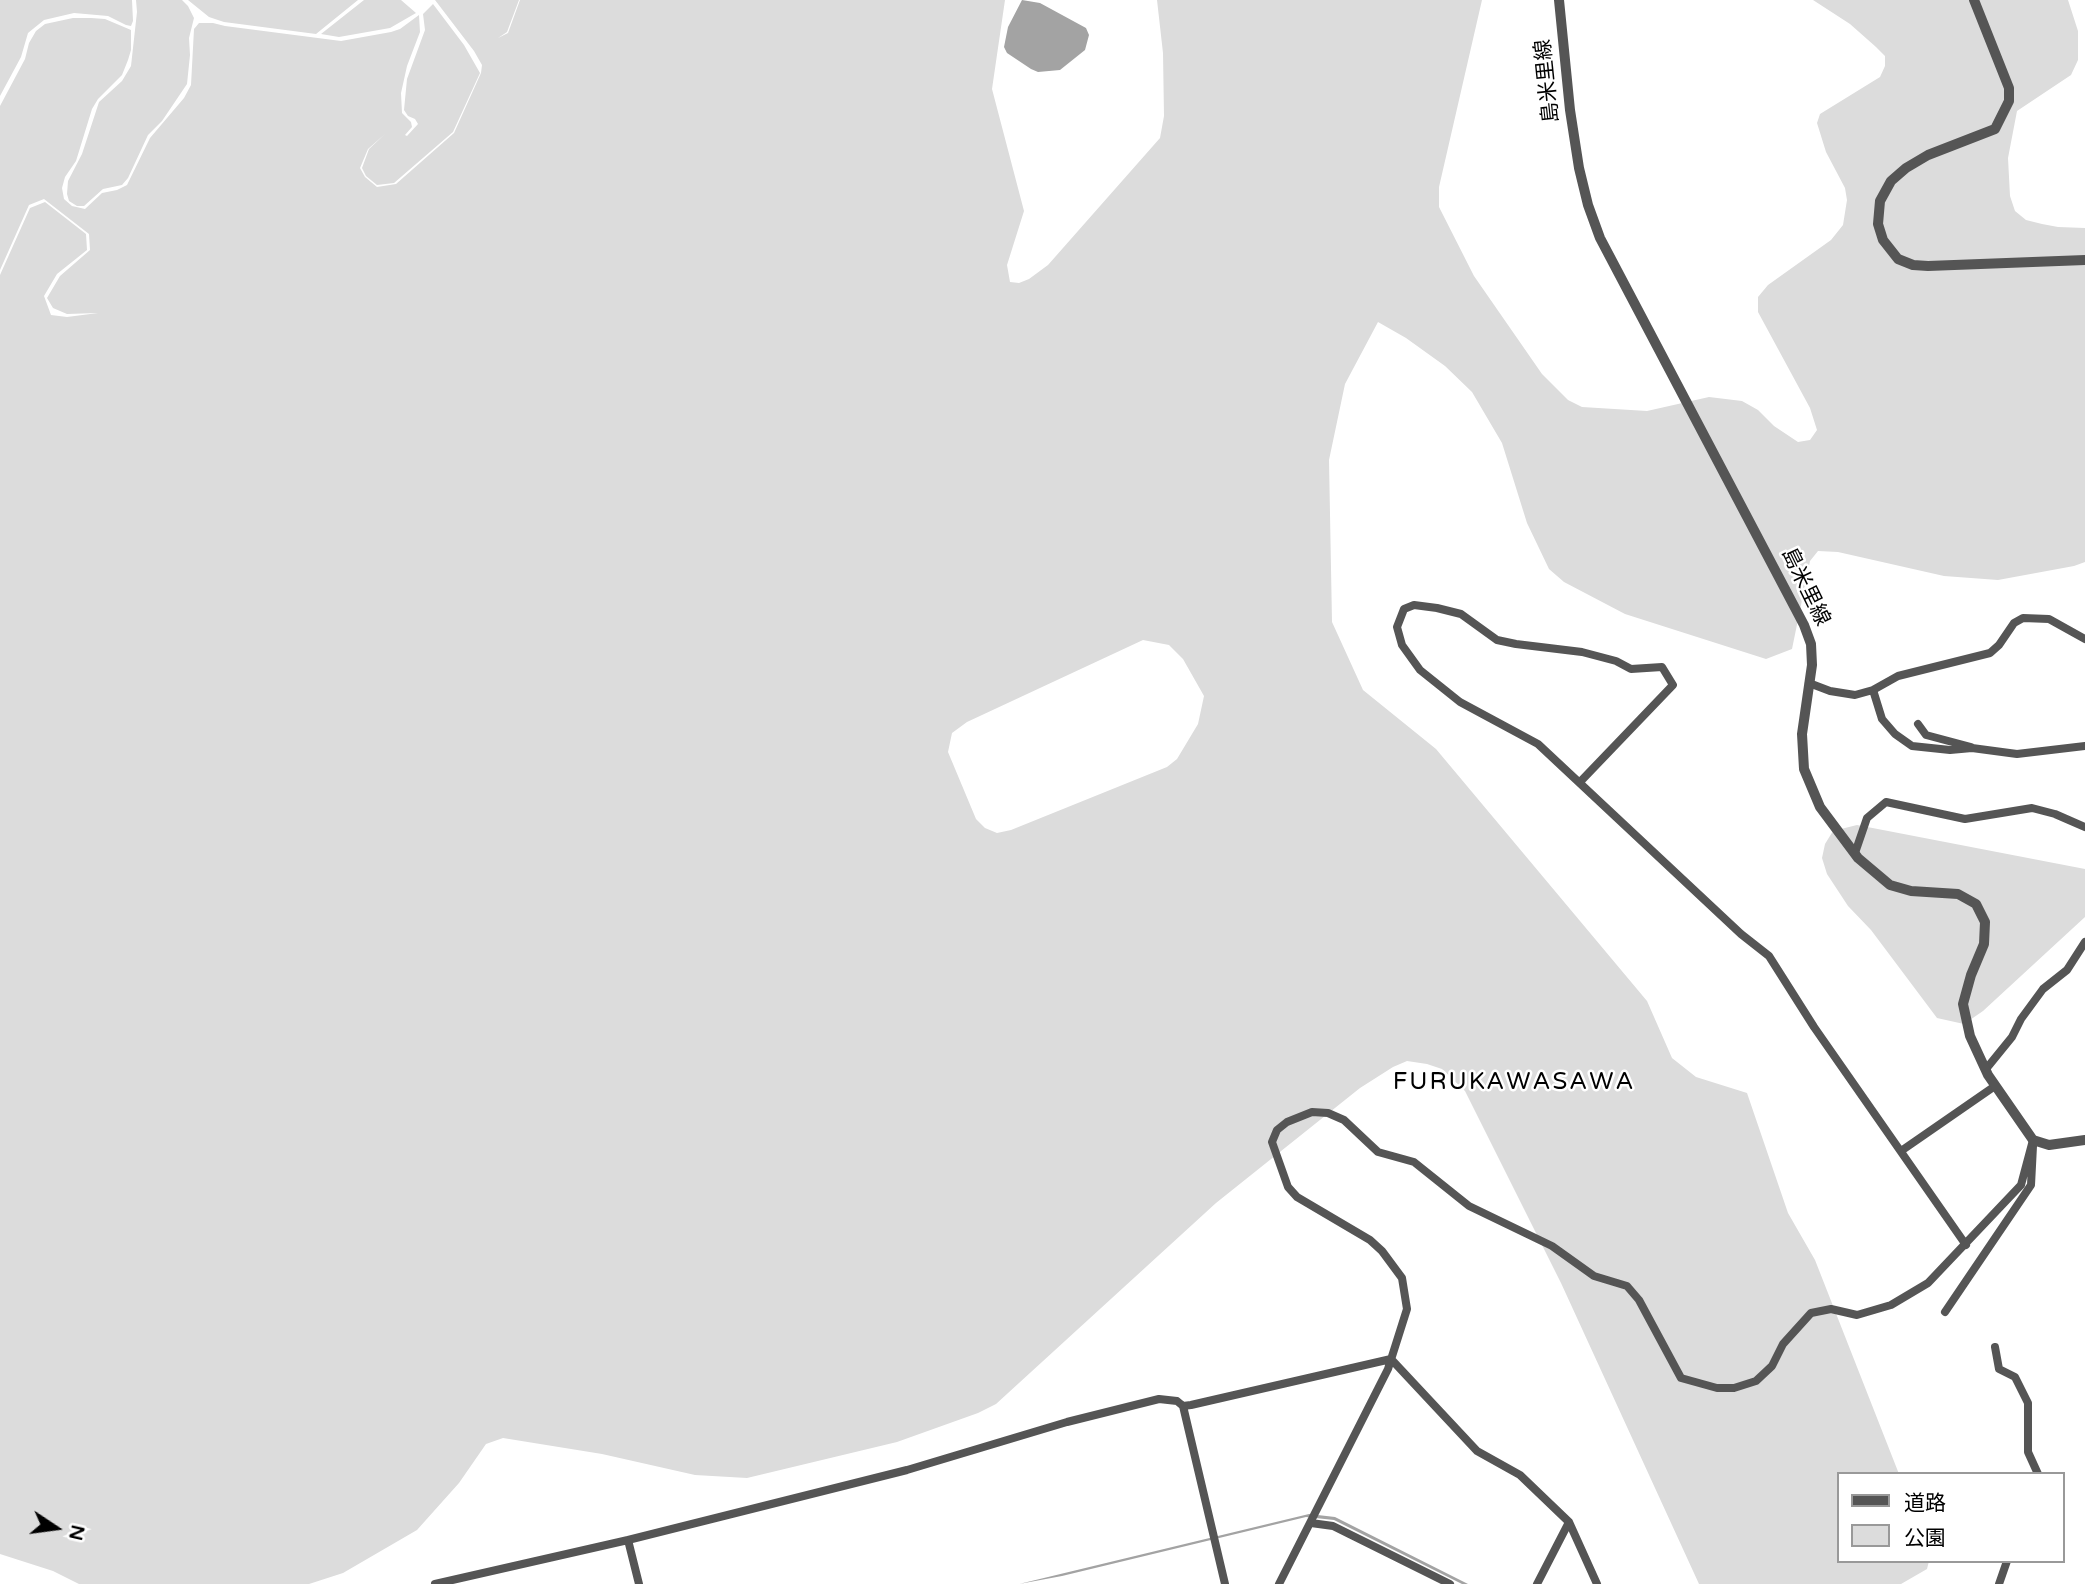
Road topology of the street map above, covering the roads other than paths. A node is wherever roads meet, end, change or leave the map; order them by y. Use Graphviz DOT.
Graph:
graph roads {
  1 [pos="1559,0"];
  2 [pos="1974,0"];
  3 [pos="2085,260"];
  4 [pos="2085,639"];
  5 [pos="1809,683"];
  6 [pos="1873,691"];
  7 [pos="1918,724"];
  8 [pos="2085,746"];
  9 [pos="1975,748"];
  10 [pos="1580,782"];
  11 [pos="2085,827"];
  12 [pos="1855,853"];
  13 [pos="2085,942"];
  14 [pos="1986,1069"];
  15 [pos="1995,1086"];
  16 [pos="2033,1140"];
  17 [pos="2085,1140"];
  18 [pos="1901,1151"];
  19 [pos="1966,1245"];
  20 [pos="1945,1312"];
  21 [pos="1995,1347"];
  22 [pos="1391,1359"];
  23 [pos="1183,1406"];
  24 [pos="2038,1472"];
  25 [pos="1569,1522"];
  26 [pos="1311,1523"];
  27 [pos="628,1540"];
  28 [pos="2006,1563"];
  29 [pos="435,1584"];
  30 [pos="639,1584"];
  31 [pos="1225,1584"];
  32 [pos="1279,1584"];
  33 [pos="1450,1584"];
  34 [pos="1537,1584"];
  35 [pos="1597,1584"];
  36 [pos="1999,1584"];
  1 -- 5 [label="street, 島米里線"];
  2 -- 3 [label="street"];
  4 -- 6 [label="street"];
  5 -- 6 [label="street"];
  5 -- 12 [label="street, 島米里線"];
  6 -- 9 [label="street"];
  7 -- 9 [label="street"];
  8 -- 9 [label="street"];
  10 -- 18 [label="street"];
  11 -- 12 [label="street"];
  12 -- 14 [label="street, 島米里線"];
  13 -- 14 [label="street"];
  14 -- 15 [label="street, 島米里線"];
  15 -- 16 [label="street, 島米里線"];
  15 -- 18 [label="street"];
  16 -- 17 [label="street"];
  16 -- 19 [label="street"];
  16 -- 20 [label="street"];
  18 -- 19 [label="street"];
  19 -- 22 [label="street"];
  21 -- 24 [label="street"];
  22 -- 23 [label="street"];
  22 -- 25 [label="street"];
  22 -- 26 [label="street"];
  23 -- 27 [label="street"];
  23 -- 31 [label="street"];
  25 -- 34 [label="street"];
  25 -- 35 [label="street"];
  26 -- 32 [label="street"];
  26 -- 33 [label="street"];
  27 -- 29 [label="street"];
  27 -- 30 [label="street"];
  28 -- 36 [label="street"];
}
